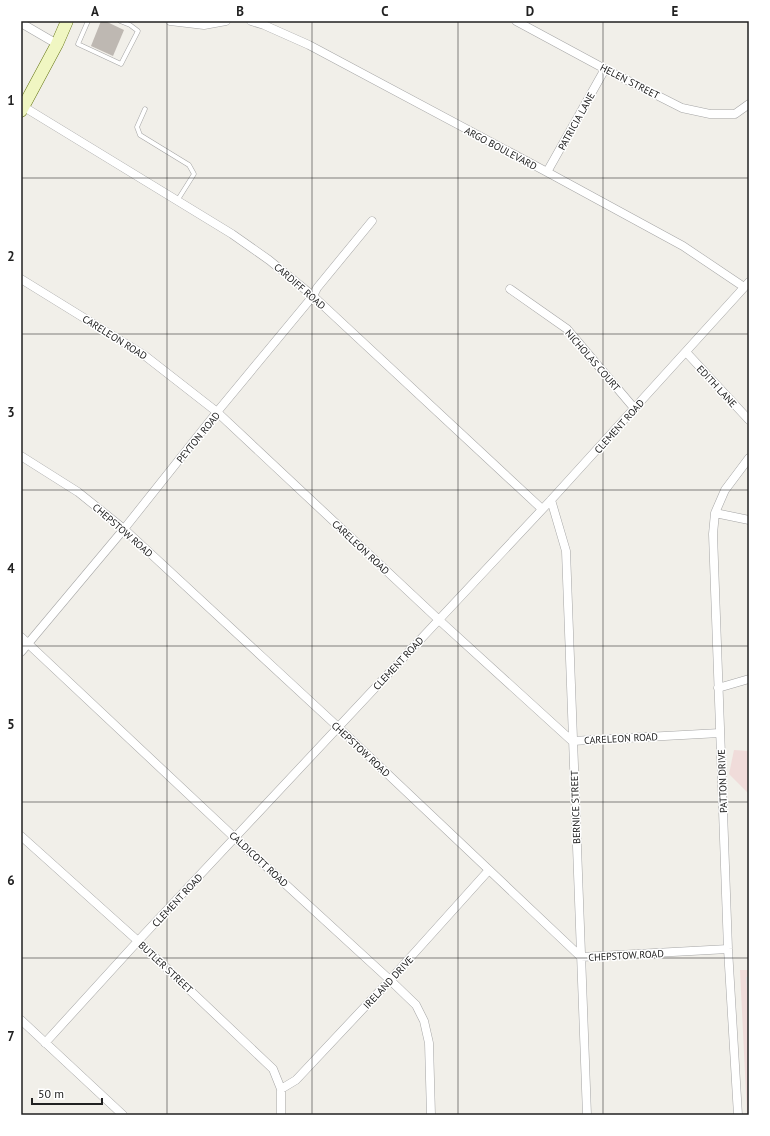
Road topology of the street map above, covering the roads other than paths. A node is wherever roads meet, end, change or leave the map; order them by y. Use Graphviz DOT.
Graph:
graph roads {
  1 [pos="67,21"];
  2 [pos="88,21"];
  3 [pos="120,21"];
  4 [pos="170,21"];
  5 [pos="226,21"];
  6 [pos="251,21"];
  7 [pos="516,21"];
  8 [pos="21,23"];
  9 [pos="131,23"];
  10 [pos="57,44"];
  11 [pos="605,69"];
  12 [pos="24,103"];
  13 [pos="749,104"];
  14 [pos="145,109"];
  15 [pos="547,172"];
  16 [pos="177,201"];
  17 [pos="372,221"];
  18 [pos="21,279"];
  19 [pos="746,284"];
  20 [pos="510,288"];
  21 [pos="313,296"];
  22 [pos="686,352"];
  23 [pos="634,408"];
  24 [pos="217,412"];
  25 [pos="749,420"];
  26 [pos="21,456"];
  27 [pos="749,458"];
  28 [pos="551,500"];
  29 [pos="542,509"];
  30 [pos="715,513"];
  31 [pos="749,520"];
  32 [pos="124,529"];
  33 [pos="439,620"];
  34 [pos="21,637"];
  35 [pos="28,642"];
  36 [pos="21,652"];
  37 [pos="749,679"];
  38 [pos="718,688"];
  39 [pos="338,727"];
  40 [pos="720,733"];
  41 [pos="572,741"];
  42 [pos="21,836"];
  43 [pos="236,838"];
  44 [pos="490,870"];
  45 [pos="138,941"];
  46 [pos="728,949"];
  47 [pos="580,957"];
  48 [pos="390,980"];
  49 [pos="21,1020"];
  50 [pos="46,1043"];
  51 [pos="281,1089"];
  52 [pos="123,1115"];
  53 [pos="281,1115"];
  54 [pos="431,1115"];
  55 [pos="587,1115"];
  56 [pos="738,1115"];
  1 -- 10 [label="main road"];
  2 -- 9 [label="lane"];
  3 -- 9 [label="lane"];
  4 -- 5 [label="street"];
  6 -- 15 [label="street, ARGO BOULEVARD"];
  7 -- 11 [label="street, HELEN STREET"];
  8 -- 10 [label="street"];
  10 -- 12 [label="main road"];
  11 -- 13 [label="street, HELEN STREET"];
  11 -- 15 [label="street, PATRICIA LANE"];
  12 -- 16 [label="street, CARDIFF ROAD"];
  14 -- 16 [label="lane"];
  15 -- 19 [label="street, ARGO BOULEVARD"];
  16 -- 21 [label="street, CARDIFF ROAD"];
  17 -- 21 [label="street, PEYTON ROAD"];
  18 -- 24 [label="street, CARELEON ROAD"];
  19 -- 22 [label="street, CLEMENT ROAD"];
  20 -- 23 [label="street, NICHOLAS COURT"];
  21 -- 24 [label="street, PEYTON ROAD"];
  21 -- 29 [label="street, CARDIFF ROAD"];
  22 -- 23 [label="street, CLEMENT ROAD"];
  22 -- 25 [label="street, EDITH LANE"];
  23 -- 28 [label="street, CLEMENT ROAD"];
  24 -- 32 [label="street, PEYTON ROAD"];
  24 -- 33 [label="street, CARELEON ROAD"];
  26 -- 32 [label="street, CHEPSTOW ROAD"];
  27 -- 30 [label="street, PATTON DRIVE"];
  28 -- 29 [label="street, CLEMENT ROAD"];
  28 -- 41 [label="street, BERNICE STREET"];
  29 -- 33 [label="street, CLEMENT ROAD"];
  30 -- 31 [label="street"];
  30 -- 38 [label="street, PATTON DRIVE"];
  32 -- 35 [label="street, PEYTON ROAD"];
  32 -- 39 [label="street, CHEPSTOW ROAD"];
  33 -- 39 [label="street, CLEMENT ROAD"];
  33 -- 41 [label="street, CARELEON ROAD"];
  34 -- 35 [label="street, CALDICOTT ROAD"];
  35 -- 36 [label="street, PEYTON ROAD"];
  35 -- 43 [label="street, CALDICOTT ROAD"];
  37 -- 38 [label="street"];
  38 -- 40 [label="street, PATTON DRIVE"];
  39 -- 43 [label="street, CLEMENT ROAD"];
  39 -- 44 [label="street, CHEPSTOW ROAD"];
  40 -- 41 [label="street, CARELEON ROAD"];
  40 -- 46 [label="street, PATTON DRIVE"];
  41 -- 47 [label="street, BERNICE STREET"];
  42 -- 45 [label="street, BUTLER STREET"];
  43 -- 45 [label="street, CLEMENT ROAD"];
  43 -- 48 [label="street, CALDICOTT ROAD"];
  44 -- 47 [label="street, CHEPSTOW ROAD"];
  44 -- 48 [label="street, IRELAND DRIVE"];
  45 -- 50 [label="street, CLEMENT ROAD"];
  45 -- 51 [label="street, BUTLER STREET"];
  46 -- 47 [label="street, CHEPSTOW ROAD"];
  46 -- 56 [label="street, PATTON DRIVE"];
  47 -- 55 [label="street, BERNICE STREET"];
  48 -- 51 [label="street, IRELAND DRIVE"];
  48 -- 54 [label="street, CALDICOTT ROAD"];
  49 -- 50 [label="street"];
  50 -- 52 [label="street"];
  51 -- 53 [label="street, BUTLER STREET"];
}
